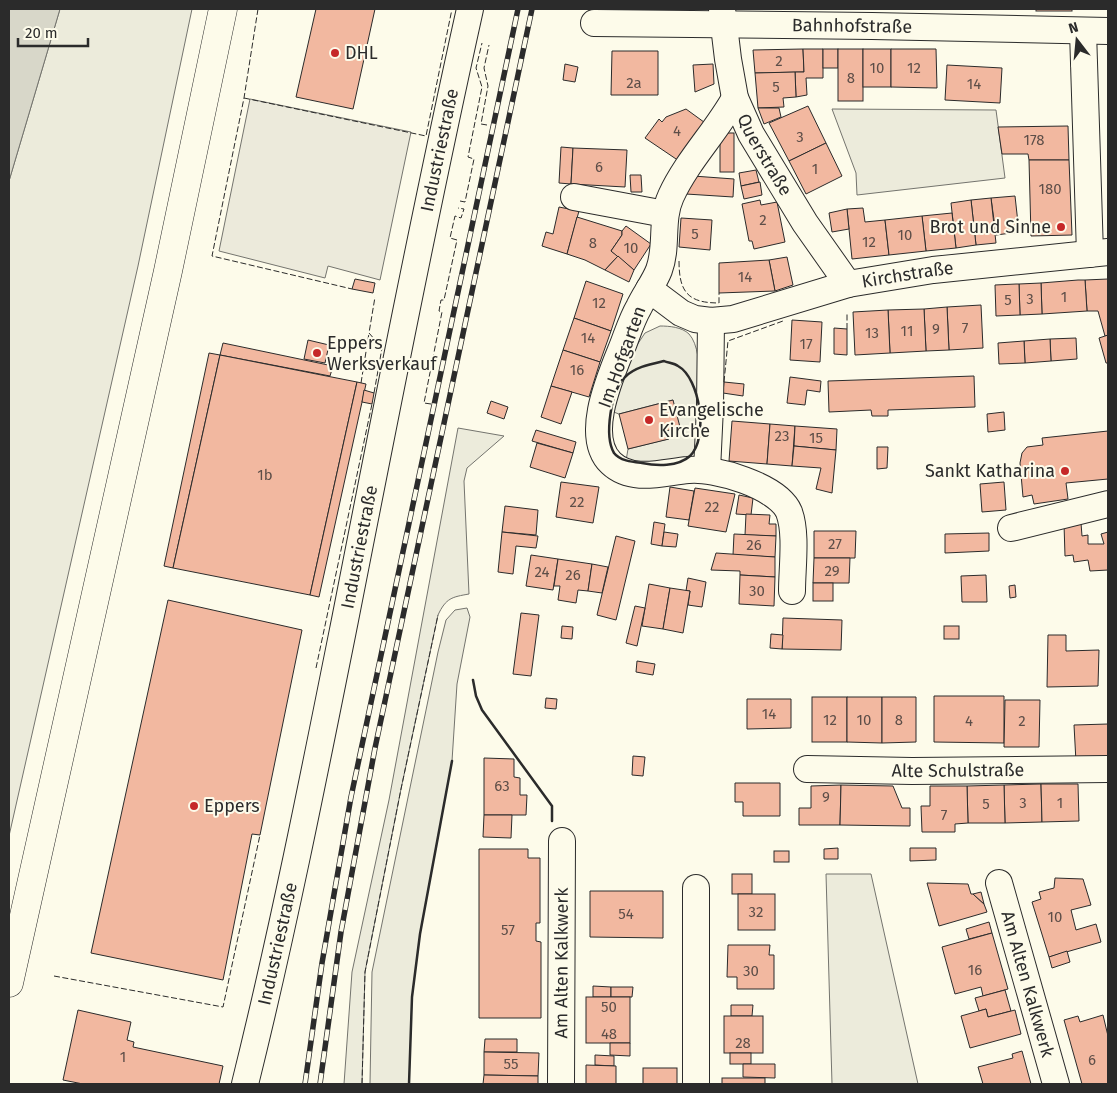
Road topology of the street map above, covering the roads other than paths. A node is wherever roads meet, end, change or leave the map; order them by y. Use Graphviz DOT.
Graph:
graph roads {
  1 [pos="223,9"];
  2 [pos="470,9"];
  3 [pos="723,17"];
  4 [pos="594,23"];
  5 [pos="1096,31"];
  6 [pos="736,98"];
  7 [pos="574,197"];
  8 [pos="665,214"];
  9 [pos="1099,253"];
  10 [pos="848,284"];
  11 [pos="649,290"];
  12 [pos="711,321"];
  13 [pos="707,470"];
  14 [pos="1108,504"];
  15 [pos="1011,528"];
  16 [pos="792,591"];
  17 [pos="807,769"];
  18 [pos="1108,769"];
  19 [pos="562,842"];
  20 [pos="999,883"];
  21 [pos="696,888"];
  22 [pos="9,983"];
  23 [pos="245,1084"];
  24 [pos="561,1084"];
  25 [pos="696,1084"];
  26 [pos="1056,1084"];
  1 -- 22 [label="main road"];
  2 -- 23 [label="street, Industriestraße"];
  3 -- 4 [label="street, Bahnhofstraße"];
  3 -- 5 [label="street, Bahnhofstraße"];
  3 -- 6 [label="street, Querstraße"];
  5 -- 9 [label="street"];
  6 -- 8 [label="street, Im Hofgarten"];
  6 -- 10 [label="street, Querstraße"];
  7 -- 8 [label="street"];
  8 -- 11 [label="street, Im Hofgarten"];
  9 -- 10 [label="street, Kirchstraße"];
  10 -- 12 [label="street, Kirchstraße"];
  11 -- 12 [label="street, Kirchstraße"];
  11 -- 13 [label="street, Im Hofgarten"];
  12 -- 13 [label="street"];
  13 -- 16 [label="street"];
  14 -- 15 [label="street"];
  17 -- 18 [label="street, Alte Schulstraße"];
  19 -- 24 [label="street, Am Alten Kalkwerk"];
  20 -- 26 [label="street, Am Alten Kalkwerk"];
  21 -- 25 [label="street"];
}
